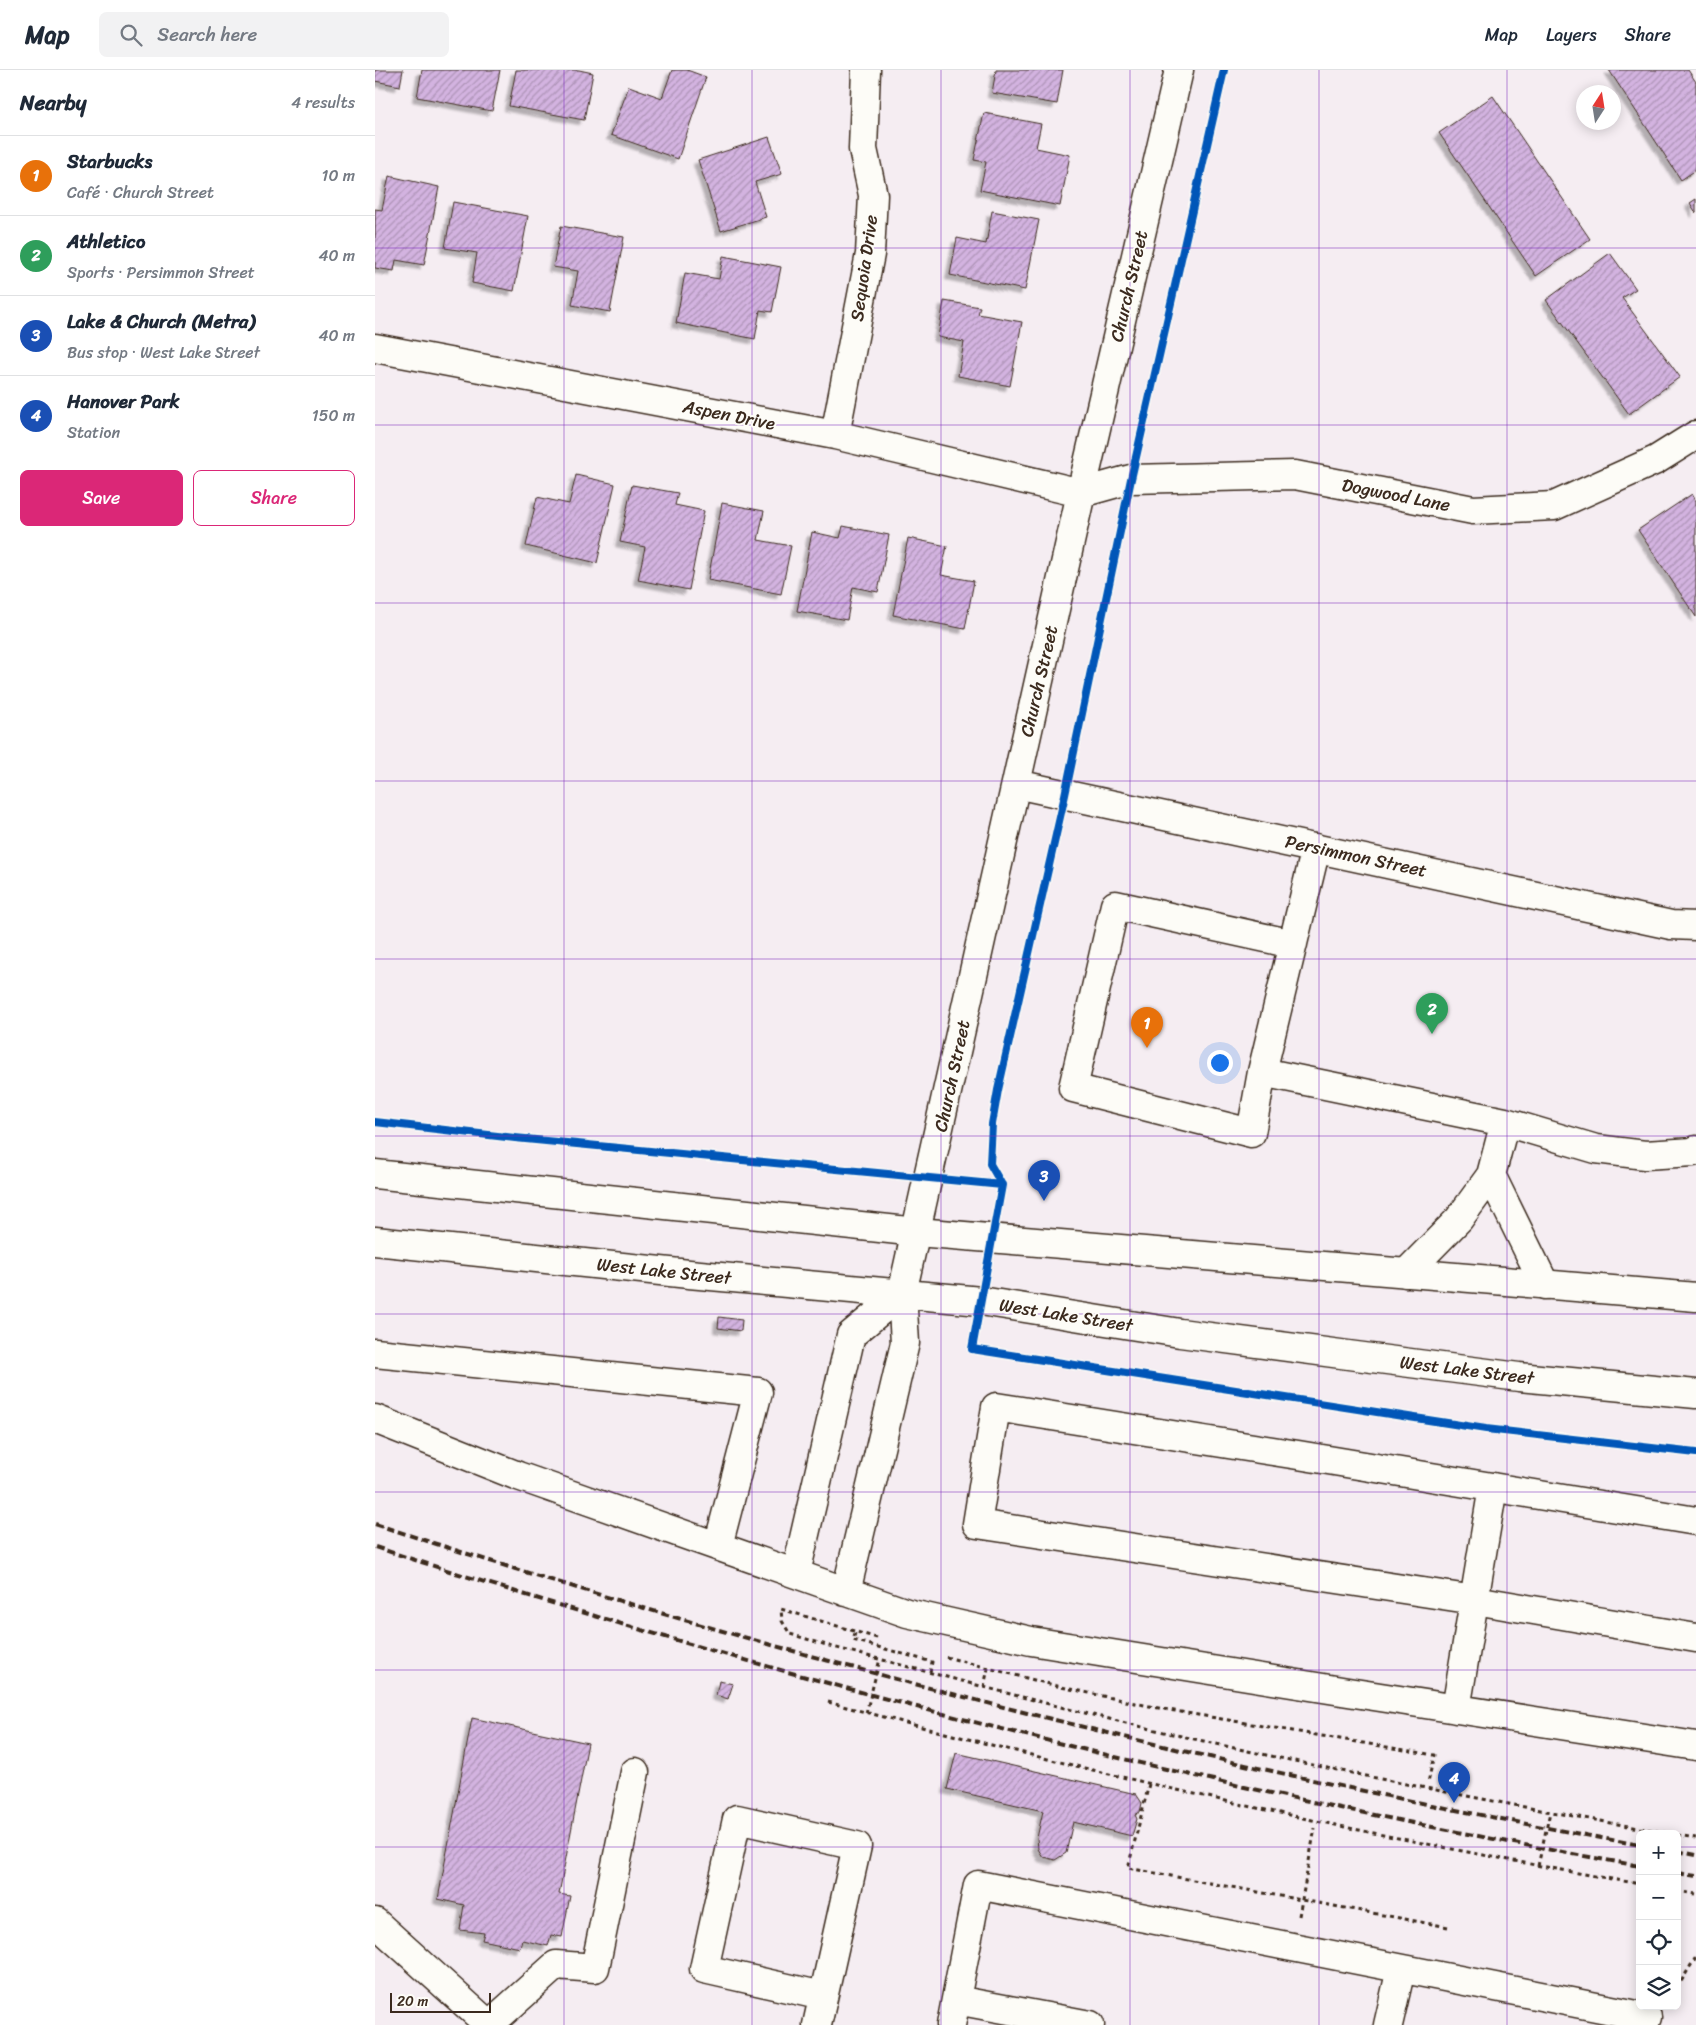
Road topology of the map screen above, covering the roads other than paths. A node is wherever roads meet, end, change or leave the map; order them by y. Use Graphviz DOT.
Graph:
graph roads {
  1 [pos="866,70"];
  2 [pos="1179,70"];
  3 [pos="375,348"];
  4 [pos="835,435"];
  5 [pos="1696,436"];
  6 [pos="1081,493"];
  7 [pos="1016,784"];
  8 [pos="1316,848"];
  9 [pos="1696,926"];
  10 [pos="1293,944"];
  11 [pos="1262,1072"];
  12 [pos="1505,1122"];
  13 [pos="1696,1150"];
  14 [pos="375,1174"];
  15 [pos="1491,1175"];
  16 [pos="917,1232"];
  17 [pos="375,1241"];
  18 [pos="1406,1273"];
  19 [pos="1545,1285"];
  20 [pos="903,1293"];
  21 [pos="1696,1297"];
  22 [pos="375,1353"];
  23 [pos="1696,1394"];
  24 [pos="375,1419"];
  25 [pos="1493,1487"];
  26 [pos="1696,1521"];
  27 [pos="718,1546"];
  28 [pos="796,1573"];
  29 [pos="846,1592"];
  30 [pos="1475,1600"];
  31 [pos="1696,1638"];
  32 [pos="1456,1709"];
  33 [pos="1696,1746"];
  34 [pos="635,1772"];
  35 [pos="375,1922"];
  36 [pos="1401,1969"];
  37 [pos="823,1996"];
  38 [pos="954,2013"];
  39 [pos="489,2025"];
  40 [pos="817,2025"];
  41 [pos="1090,2025"];
  42 [pos="1388,2025"];
  43 [pos="1644,2025"];
  1 -- 4 [label="main road, Sequoia Drive"];
  2 -- 6 [label="main road, Church Street"];
  3 -- 4 [label="main road, Aspen Drive"];
  4 -- 6 [label="main road, Aspen Drive"];
  5 -- 6 [label="main road, Dogwood Lane"];
  6 -- 7 [label="main road, Church Street"];
  7 -- 8 [label="main road, Persimmon Street"];
  7 -- 16 [label="main road, Church Street"];
  8 -- 9 [label="main road, Persimmon Street"];
  8 -- 10 [label="main road"];
  10 -- 11 [label="main road"];
  10 -- 11 [label="main road"];
  11 -- 12 [label="main road"];
  12 -- 13 [label="main road"];
  12 -- 15 [label="main road"];
  14 -- 16 [label="main road"];
  15 -- 18 [label="main road"];
  15 -- 19 [label="main road"];
  16 -- 18 [label="main road"];
  16 -- 20 [label="main road, Church Street"];
  17 -- 20 [label="main road, West Lake Street"];
  18 -- 19 [label="main road"];
  19 -- 21 [label="main road"];
  20 -- 23 [label="main road, West Lake Street"];
  20 -- 28 [label="main road"];
  20 -- 29 [label="main road, Church Street"];
  22 -- 27 [label="main road"];
  24 -- 27 [label="main road"];
  25 -- 26 [label="main road"];
  25 -- 30 [label="main road"];
  25 -- 30 [label="main road"];
  27 -- 28 [label="main road"];
  28 -- 29 [label="main road"];
  29 -- 32 [label="main road"];
  30 -- 31 [label="main road"];
  30 -- 32 [label="main road"];
  32 -- 33 [label="main road"];
  34 -- 39 [label="main road"];
  35 -- 39 [label="main road"];
  36 -- 38 [label="main road"];
  36 -- 42 [label="main road"];
  36 -- 43 [label="main road"];
  37 -- 37 [label="main road"];
  37 -- 40 [label="main road"];
  38 -- 41 [label="main road"];
}
